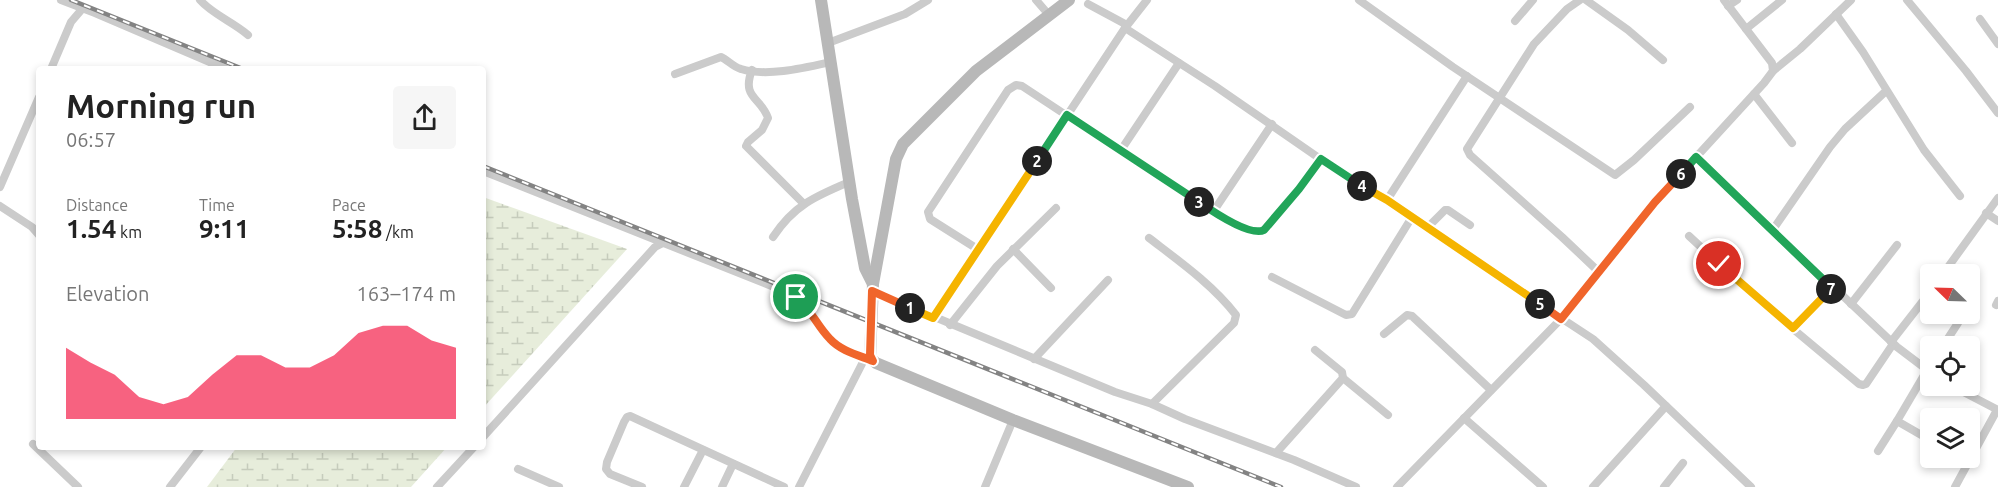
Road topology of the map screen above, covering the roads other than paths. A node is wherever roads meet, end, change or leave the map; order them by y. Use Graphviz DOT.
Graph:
graph roads {
  1 [pos="61,0"];
  2 [pos="200,0"];
  3 [pos="821,0"];
  4 [pos="928,0"];
  5 [pos="1036,0"];
  6 [pos="1069,0"];
  7 [pos="1147,0"];
  8 [pos="1359,0"];
  9 [pos="1533,0"];
  10 [pos="1580,0"];
  11 [pos="1589,0"];
  12 [pos="1737,0"];
  13 [pos="1782,0"];
  14 [pos="1851,0"];
  15 [pos="1907,0"];
  16 [pos="1726,3"];
  17 [pos="1089,4"];
  18 [pos="83,8"];
  19 [pos="1836,14"];
  20 [pos="1049,15"];
  21 [pos="1980,20"];
  22 [pos="1515,21"];
  23 [pos="1126,27"];
  24 [pos="1746,29"];
  25 [pos="248,35"];
  26 [pos="828,43"];
  27 [pos="1998,44"];
  28 [pos="1664,60"];
  29 [pos="831,62"];
  30 [pos="1179,63"];
  31 [pos="52,66"];
  32 [pos="219,66"];
  33 [pos="752,70"];
  34 [pos="1773,71"];
  35 [pos="675,74"];
  36 [pos="1467,76"];
  37 [pos="1886,91"];
  38 [pos="1754,94"];
  39 [pos="1500,98"];
  40 [pos="36,103"];
  41 [pos="1690,107"];
  42 [pos="1998,113"];
  43 [pos="1067,115"];
  44 [pos="1272,124"];
  45 [pos="1792,143"];
  46 [pos="1121,150"];
  47 [pos="1696,157"];
  48 [pos="1321,159"];
  49 [pos="486,172"];
  50 [pos="849,182"];
  51 [pos="0,187"];
  52 [pos="1960,196"];
  53 [pos="1998,198"];
  54 [pos="1387,200"];
  55 [pos="803,203"];
  56 [pos="0,206"];
  57 [pos="1056,208"];
  58 [pos="1213,212"];
  59 [pos="1986,213"];
  60 [pos="1412,217"];
  61 [pos="1998,221"];
  62 [pos="1470,225"];
  63 [pos="1427,228"];
  64 [pos="1772,231"];
  65 [pos="36,232"];
  66 [pos="1689,236"];
  67 [pos="773,237"];
  68 [pos="1149,238"];
  69 [pos="665,242"];
  70 [pos="1897,245"];
  71 [pos="1013,249"];
  72 [pos="979,250"];
  73 [pos="1950,264"];
  74 [pos="1599,272"];
  75 [pos="1272,277"];
  76 [pos="1108,280"];
  77 [pos="872,288"];
  78 [pos="1051,288"];
  79 [pos="1832,288"];
  80 [pos="1851,304"];
  81 [pos="1920,305"];
  82 [pos="933,318"];
  83 [pos="1561,319"];
  84 [pos="950,325"];
  85 [pos="1793,328"];
  86 [pos="1384,334"];
  87 [pos="1892,343"];
  88 [pos="1315,350"];
  89 [pos="1034,359"];
  90 [pos="869,360"];
  91 [pos="1920,362"];
  92 [pos="1343,378"];
  93 [pos="1920,385"];
  94 [pos="1491,390"];
  95 [pos="1969,396"];
  96 [pos="1152,404"];
  97 [pos="1666,406"];
  98 [pos="1997,410"];
  99 [pos="1388,415"];
  100 [pos="1464,418"];
  101 [pos="1013,420"];
  102 [pos="1897,421"];
  103 [pos="486,434"];
  104 [pos="1920,435"];
  105 [pos="1980,440"];
  106 [pos="33,444"];
  107 [pos="36,447"];
  108 [pos="39,450"];
  109 [pos="198,450"];
  110 [pos="471,450"];
  111 [pos="703,450"];
  112 [pos="1878,451"];
  113 [pos="1276,453"];
  114 [pos="1683,463"];
  115 [pos="733,464"];
  116 [pos="1965,468"];
  117 [pos="518,469"];
  118 [pos="78,487"];
  119 [pos="170,487"];
  120 [pos="437,487"];
  121 [pos="559,487"];
  122 [pos="642,487"];
  123 [pos="684,487"];
  124 [pos="722,487"];
  125 [pos="784,487"];
  126 [pos="799,487"];
  127 [pos="985,487"];
  128 [pos="1188,487"];
  129 [pos="1356,487"];
  130 [pos="1397,487"];
  131 [pos="1543,487"];
  132 [pos="1593,487"];
  133 [pos="1664,487"];
  134 [pos="1751,487"];
  135 [pos="1955,487"];
  1 -- 18 [label="street"];
  2 -- 25 [label="street"];
  3 -- 26 [label="main road"];
  4 -- 26 [label="street"];
  5 -- 20 [label="street"];
  6 -- 20 [label="main road"];
  7 -- 23 [label="street"];
  8 -- 36 [label="street"];
  9 -- 22 [label="street"];
  10 -- 39 [label="street"];
  11 -- 28 [label="street"];
  12 -- 16 [label="street"];
  13 -- 24 [label="street"];
  14 -- 19 [label="street"];
  15 -- 42 [label="street"];
  16 -- 24 [label="street"];
  17 -- 23 [label="street"];
  18 -- 31 [label="street"];
  18 -- 32 [label="street"];
  19 -- 34 [label="street"];
  19 -- 37 [label="street"];
  20 -- 77 [label="main road"];
  21 -- 27 [label="street"];
  23 -- 30 [label="street"];
  23 -- 43 [label="street"];
  24 -- 34 [label="street"];
  26 -- 29 [label="main road"];
  29 -- 33 [label="street"];
  29 -- 50 [label="main road"];
  30 -- 44 [label="street"];
  30 -- 46 [label="street"];
  33 -- 35 [label="street"];
  33 -- 55 [label="street"];
  34 -- 38 [label="street"];
  36 -- 39 [label="street"];
  36 -- 54 [label="street"];
  37 -- 52 [label="street"];
  37 -- 64 [label="street"];
  38 -- 45 [label="street"];
  38 -- 47 [label="street"];
  39 -- 41 [label="street"];
  39 -- 74 [label="street"];
  40 -- 51 [label="street"];
  43 -- 46 [label="street"];
  43 -- 72 [label="street"];
  43 -- 72 [label="street"];
  44 -- 48 [label="street"];
  44 -- 58 [label="street"];
  46 -- 58 [label="street"];
  47 -- 64 [label="street"];
  47 -- 74 [label="street"];
  48 -- 54 [label="street"];
  48 -- 58 [label="street"];
  49 -- 69 [label="street"];
  50 -- 55 [label="street"];
  50 -- 77 [label="main road"];
  53 -- 59 [label="street"];
  54 -- 60 [label="street"];
  55 -- 67 [label="street"];
  56 -- 65 [label="street"];
  57 -- 71 [label="street"];
  59 -- 61 [label="street"];
  59 -- 73 [label="street"];
  60 -- 63 [label="street"];
  60 -- 75 [label="street"];
  62 -- 63 [label="street"];
  63 -- 83 [label="street"];
  64 -- 79 [label="street"];
  66 -- 85 [label="street"];
  68 -- 96 [label="street"];
  69 -- 90 [label="street"];
  69 -- 103 [label="street"];
  70 -- 80 [label="street"];
  71 -- 78 [label="street"];
  71 -- 84 [label="street"];
  72 -- 82 [label="street"];
  74 -- 83 [label="street"];
  76 -- 89 [label="street"];
  77 -- 82 [label="street"];
  77 -- 90 [label="main road"];
  79 -- 80 [label="street"];
  79 -- 85 [label="street"];
  80 -- 87 [label="street"];
  81 -- 87 [label="street"];
  82 -- 84 [label="street"];
  83 -- 94 [label="street"];
  83 -- 97 [label="street"];
  84 -- 89 [label="street"];
  85 -- 87 [label="street"];
  86 -- 94 [label="street"];
  87 -- 91 [label="street"];
  88 -- 92 [label="street"];
  89 -- 96 [label="street"];
  90 -- 101 [label="main road"];
  90 -- 126 [label="street"];
  92 -- 99 [label="street"];
  92 -- 113 [label="street"];
  93 -- 102 [label="street"];
  94 -- 100 [label="street"];
  95 -- 98 [label="street"];
  96 -- 113 [label="street"];
  97 -- 132 [label="street"];
  97 -- 134 [label="street"];
  98 -- 105 [label="street"];
  100 -- 130 [label="street"];
  100 -- 131 [label="street"];
  101 -- 127 [label="street"];
  101 -- 128 [label="main road"];
  102 -- 104 [label="street"];
  102 -- 112 [label="street"];
  106 -- 107 [label="street"];
  108 -- 118 [label="street"];
  109 -- 119 [label="street"];
  110 -- 120 [label="street"];
  111 -- 115 [label="street"];
  111 -- 122 [label="street"];
  111 -- 123 [label="street"];
  113 -- 129 [label="street"];
  114 -- 133 [label="street"];
  115 -- 124 [label="street"];
  115 -- 125 [label="street"];
  116 -- 135 [label="street"];
  117 -- 121 [label="street"];
}
